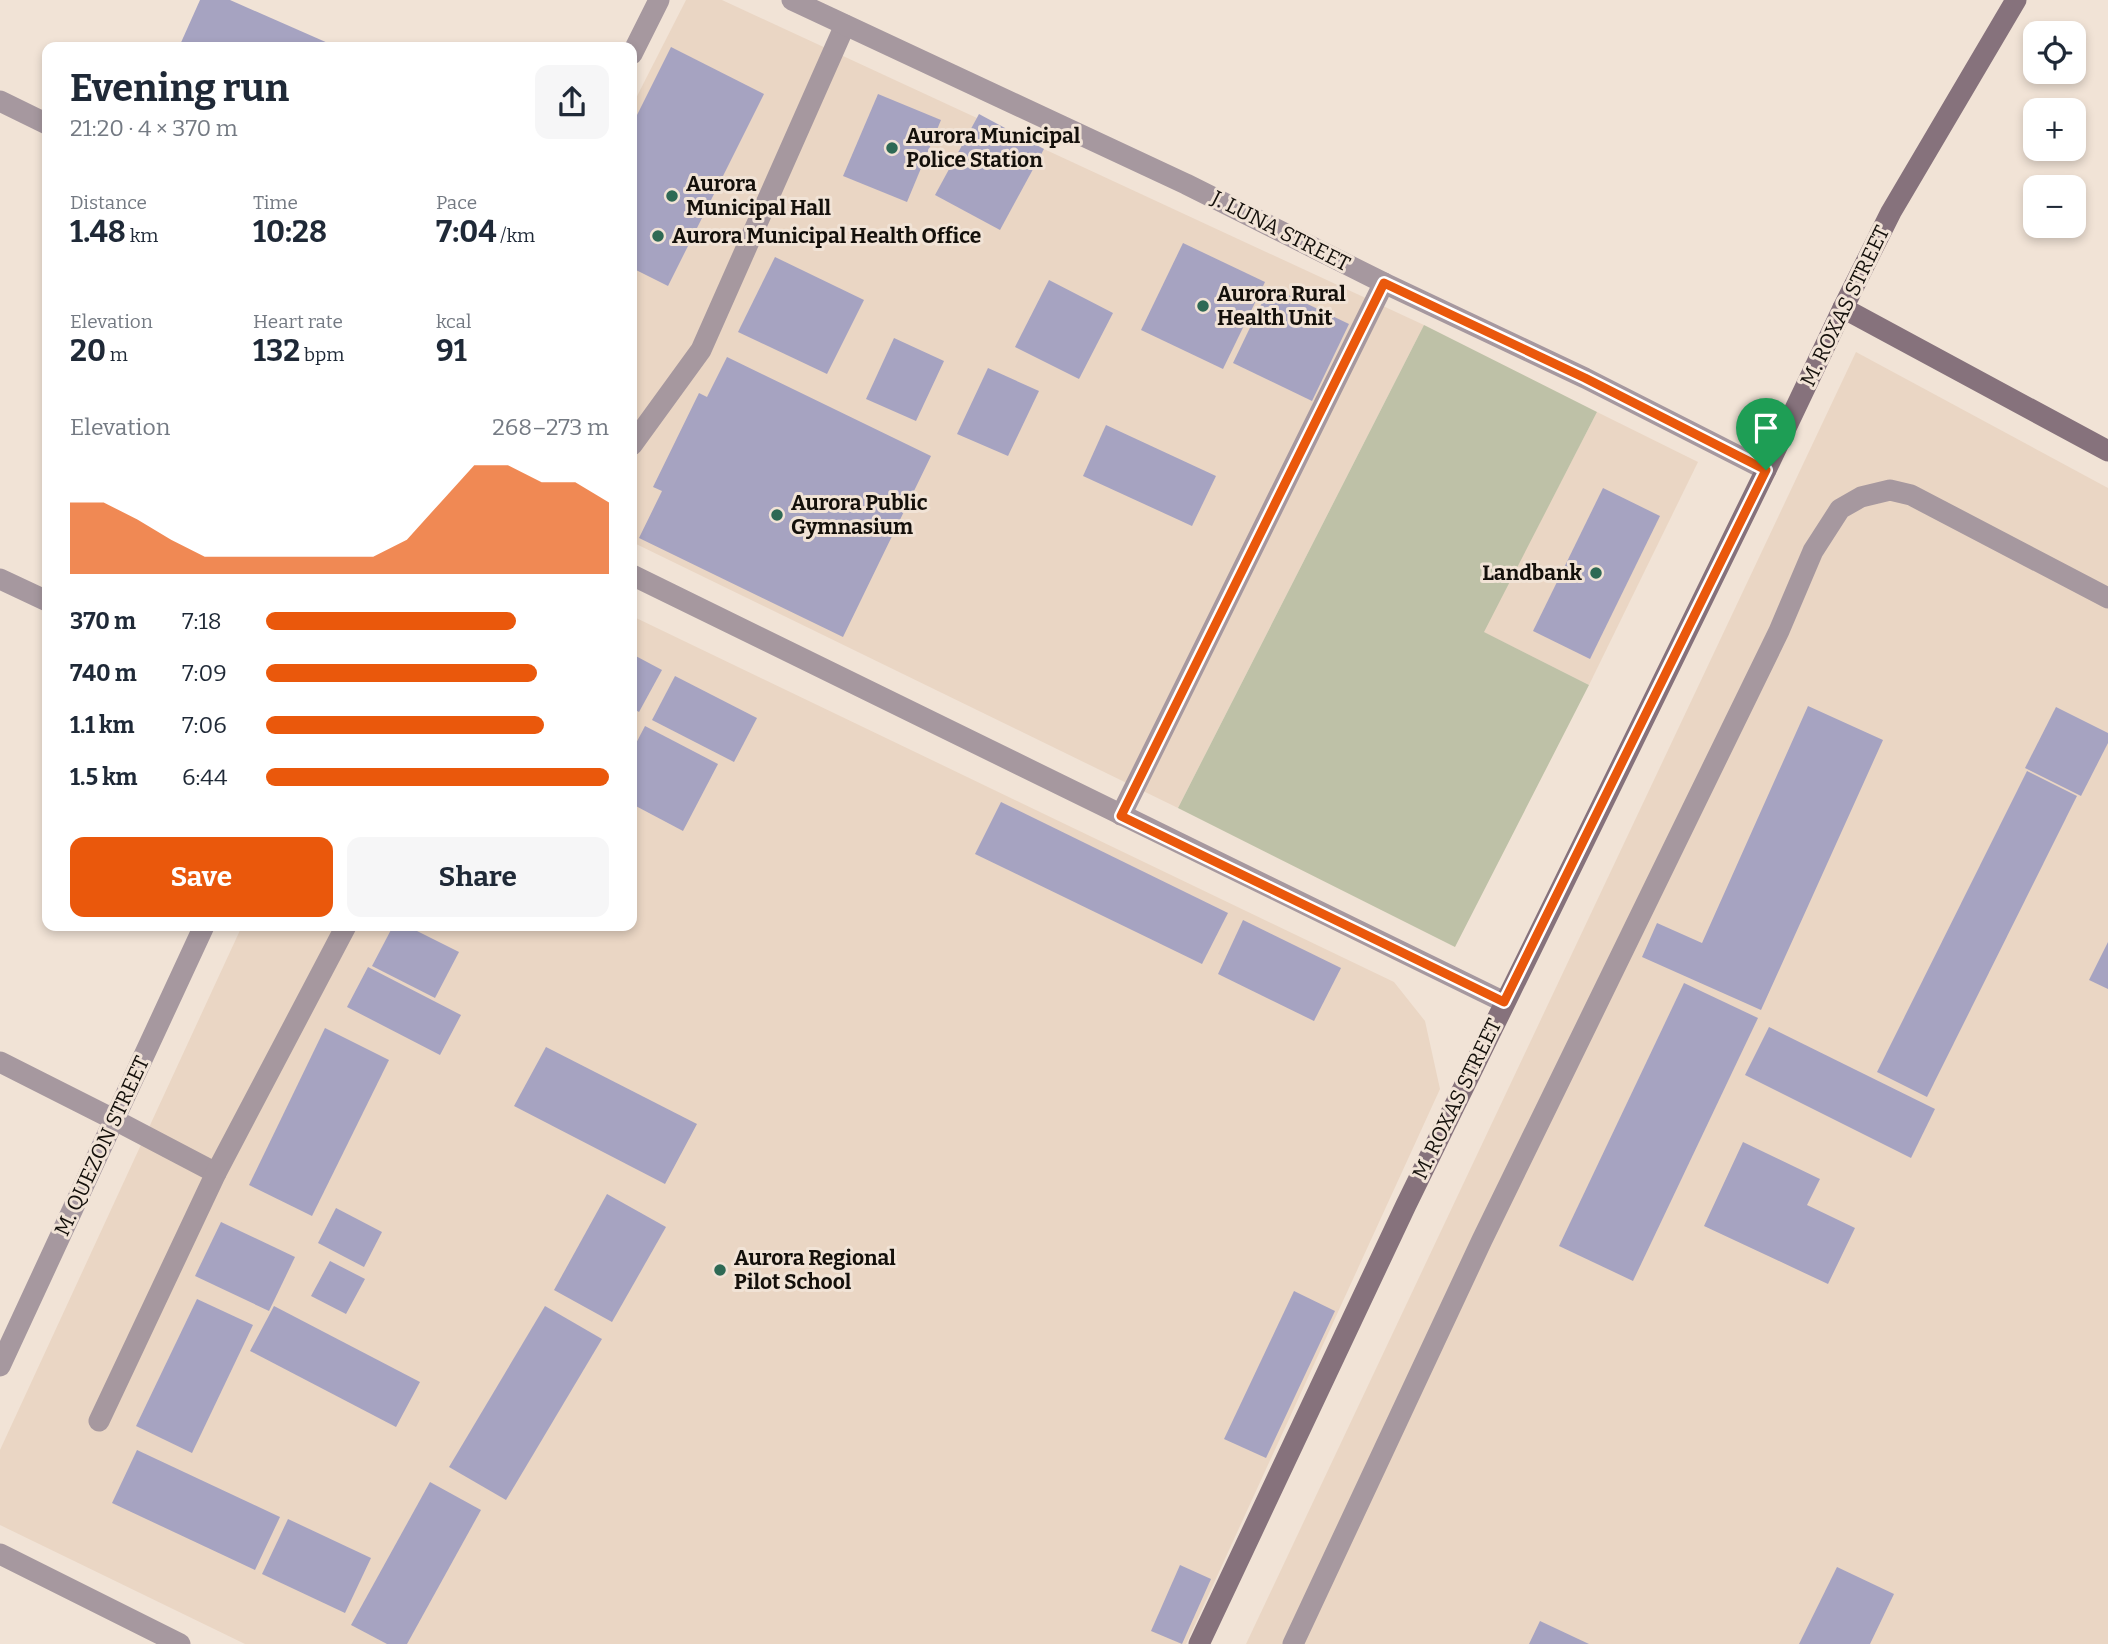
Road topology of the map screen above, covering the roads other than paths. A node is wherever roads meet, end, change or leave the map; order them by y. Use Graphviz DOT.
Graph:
graph roads {
  1 [pos="659,0"];
  2 [pos="792,0"];
  3 [pos="2016,0"];
  4 [pos="845,25"];
  5 [pos="637,44"];
  6 [pos="0,101"];
  7 [pos="42,122"];
  8 [pos="1384,283"];
  9 [pos="1843,308"];
  10 [pos="637,438"];
  11 [pos="2108,451"];
  12 [pos="1766,470"];
  13 [pos="637,577"];
  14 [pos="0,579"];
  15 [pos="2108,598"];
  16 [pos="42,599"];
  17 [pos="1121,816"];
  18 [pos="202,931"];
  19 [pos="343,931"];
  20 [pos="1504,1002"];
  21 [pos="0,1062"];
  22 [pos="115,1120"];
  23 [pos="216,1173"];
  24 [pos="0,1366"];
  25 [pos="99,1421"];
  26 [pos="0,1555"];
  27 [pos="180,1644"];
  28 [pos="1199,1644"];
  29 [pos="1293,1644"];
  1 -- 5 [label="street"];
  2 -- 4 [label="street, J. LUNA STREET"];
  3 -- 9 [label="street, M. ROXAS STREET"];
  4 -- 8 [label="street, J. LUNA STREET"];
  4 -- 10 [label="street"];
  6 -- 7 [label="street"];
  8 -- 12 [label="street, J. LUNA STREET"];
  8 -- 17 [label="street"];
  9 -- 11 [label="street"];
  9 -- 12 [label="street, M. ROXAS STREET"];
  12 -- 20 [label="street, M. ROXAS STREET"];
  13 -- 17 [label="street"];
  14 -- 16 [label="street"];
  15 -- 29 [label="street"];
  17 -- 20 [label="street"];
  18 -- 22 [label="street, M. QUEZON STREET"];
  19 -- 23 [label="street"];
  20 -- 28 [label="street, M. ROXAS STREET"];
  21 -- 22 [label="street"];
  22 -- 23 [label="street"];
  22 -- 24 [label="street, M. QUEZON STREET"];
  23 -- 25 [label="street"];
  26 -- 27 [label="street"];
}
